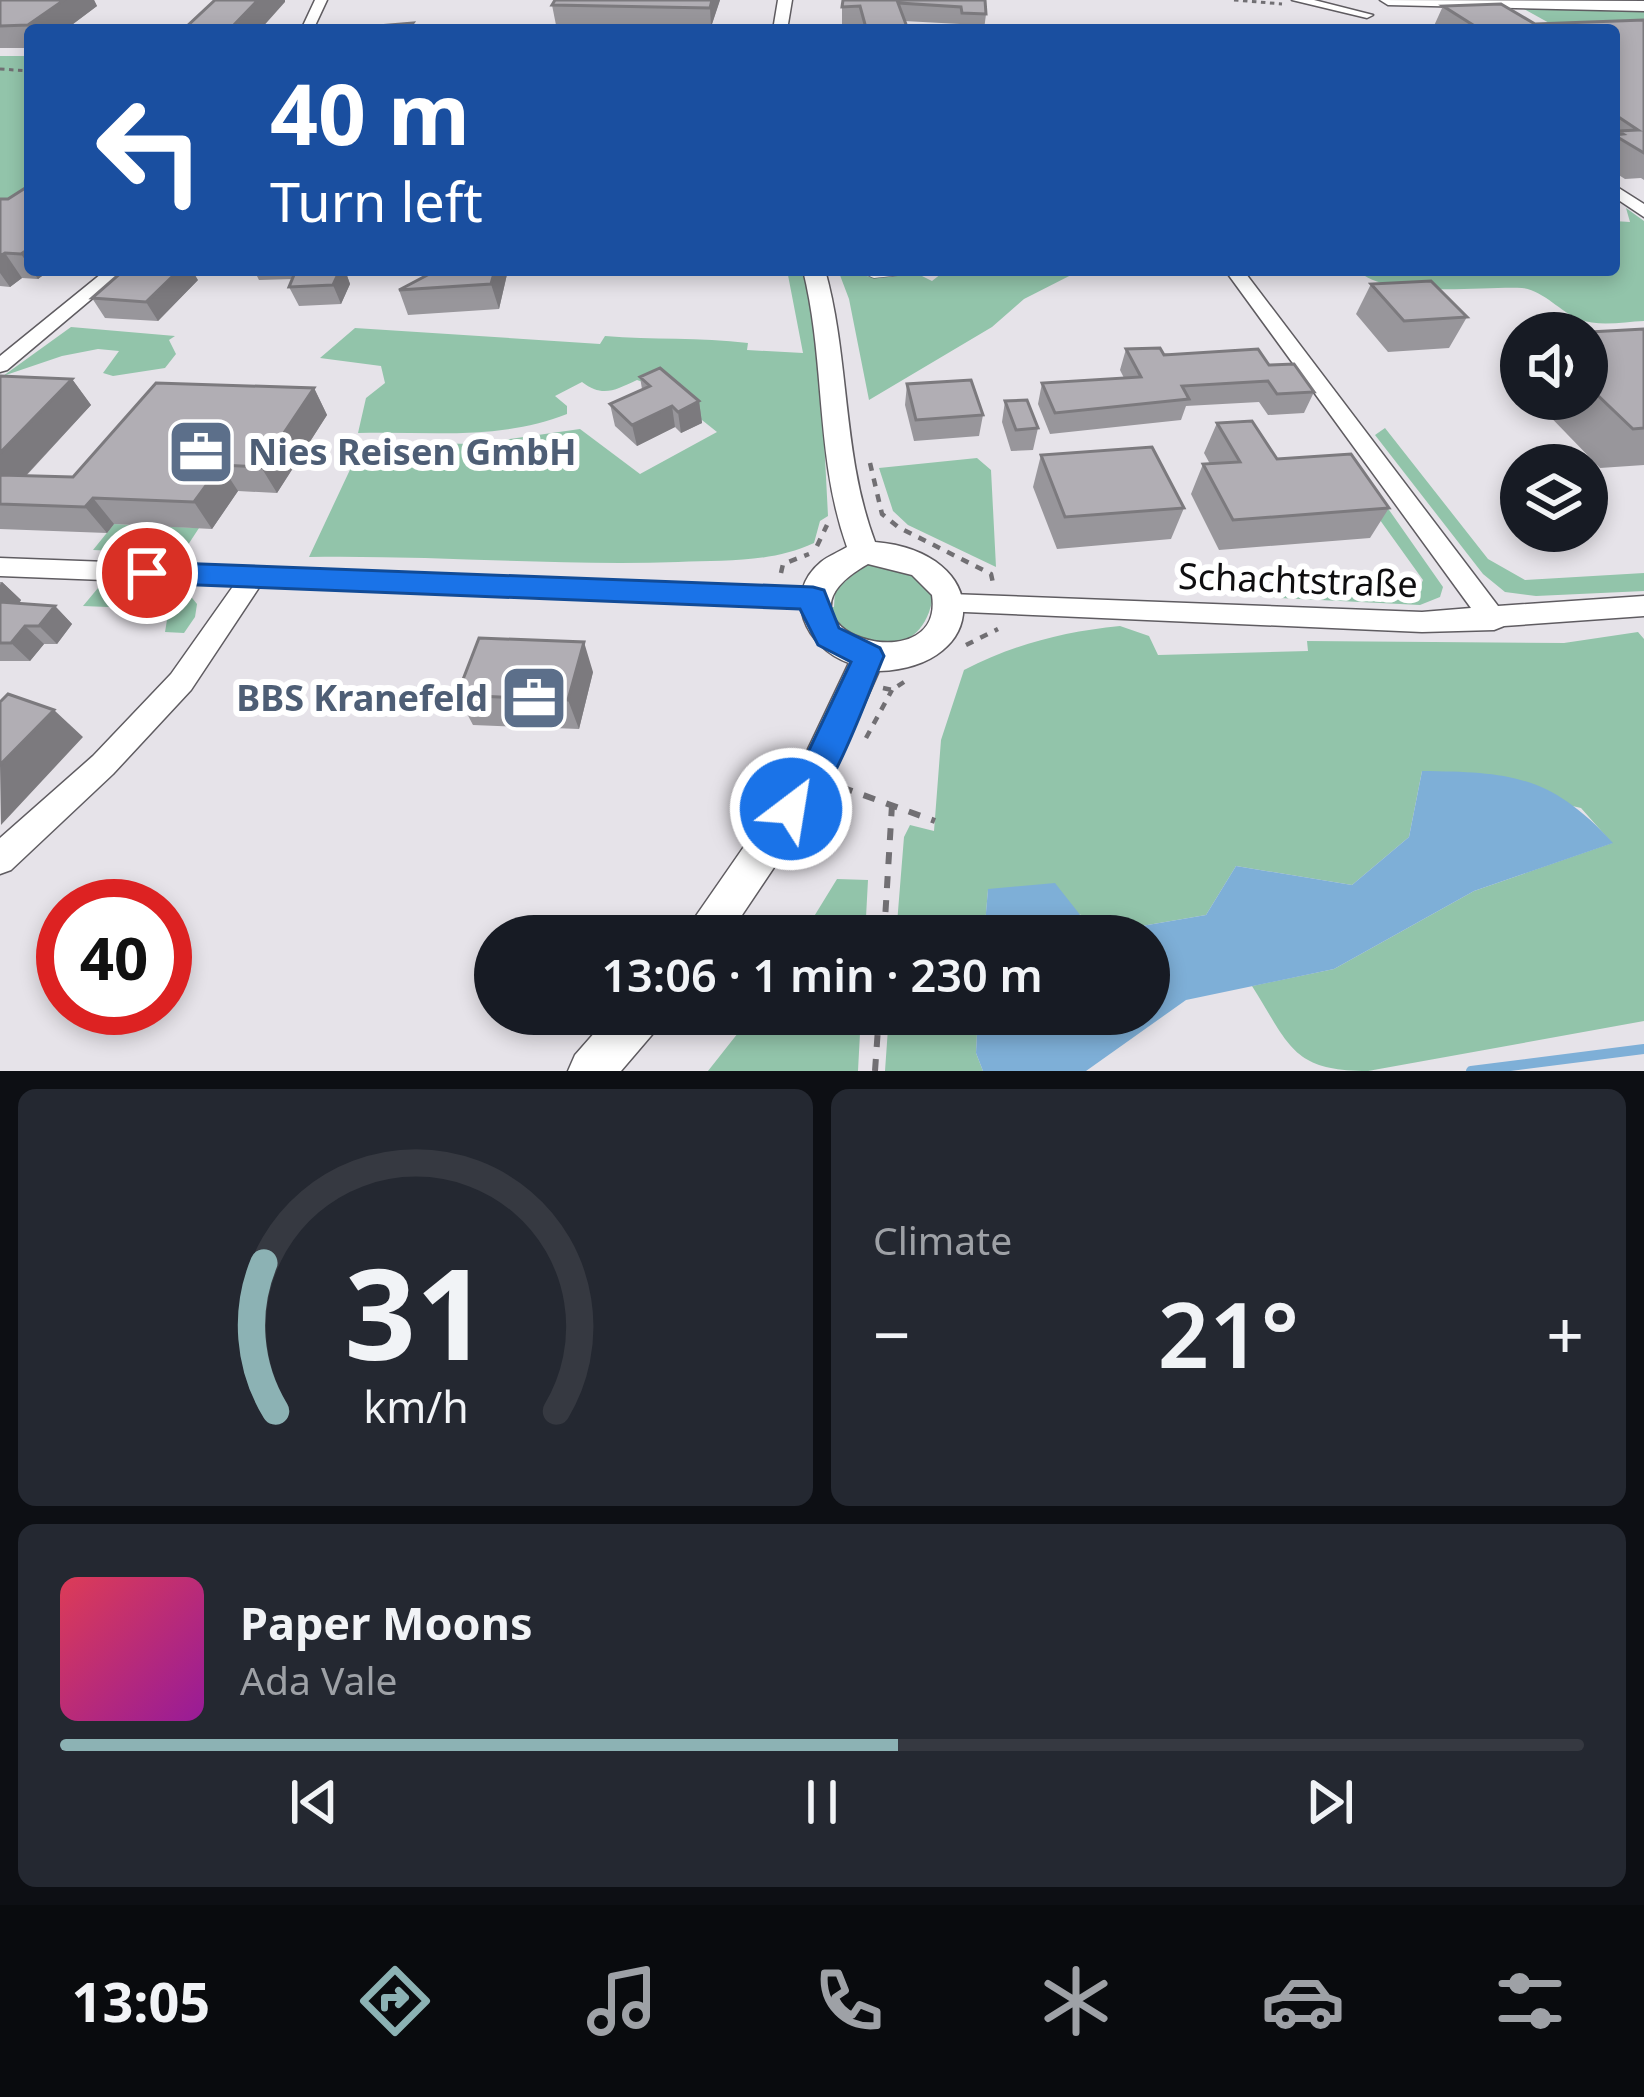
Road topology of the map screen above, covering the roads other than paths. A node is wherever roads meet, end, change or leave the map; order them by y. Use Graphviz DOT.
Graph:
graph roads {
  1 [pos="1298,0"];
  2 [pos="1346,0"];
  3 [pos="1388,0"];
  4 [pos="1644,6"];
  5 [pos="110,276"];
  6 [pos="816,276"];
  7 [pos="1238,276"];
  8 [pos="0,366"];
  9 [pos="864,553"];
  10 [pos="0,567"];
  11 [pos="253,577"];
  12 [pos="813,598"];
  13 [pos="950,604"];
  14 [pos="1644,606"];
  15 [pos="1494,620"];
  16 [pos="863,669"];
  17 [pos="0,859"];
  18 [pos="718,915"];
  19 [pos="622,1035"];
  20 [pos="591,1071"];
  1 -- 2 [label="street"];
  3 -- 4 [label="main road"];
  5 -- 8 [label="street"];
  6 -- 9 [label="street"];
  7 -- 15 [label="street"];
  9 -- 12 [label="street"];
  9 -- 13 [label="street"];
  10 -- 11 [label="street"];
  11 -- 12 [label="street"];
  11 -- 17 [label="street"];
  12 -- 16 [label="street"];
  13 -- 15 [label="street, Schachtstraße"];
  13 -- 16 [label="street"];
  14 -- 15 [label="street, Schachtstraße"];
  16 -- 18 [label="street"];
  19 -- 20 [label="street"];
}
